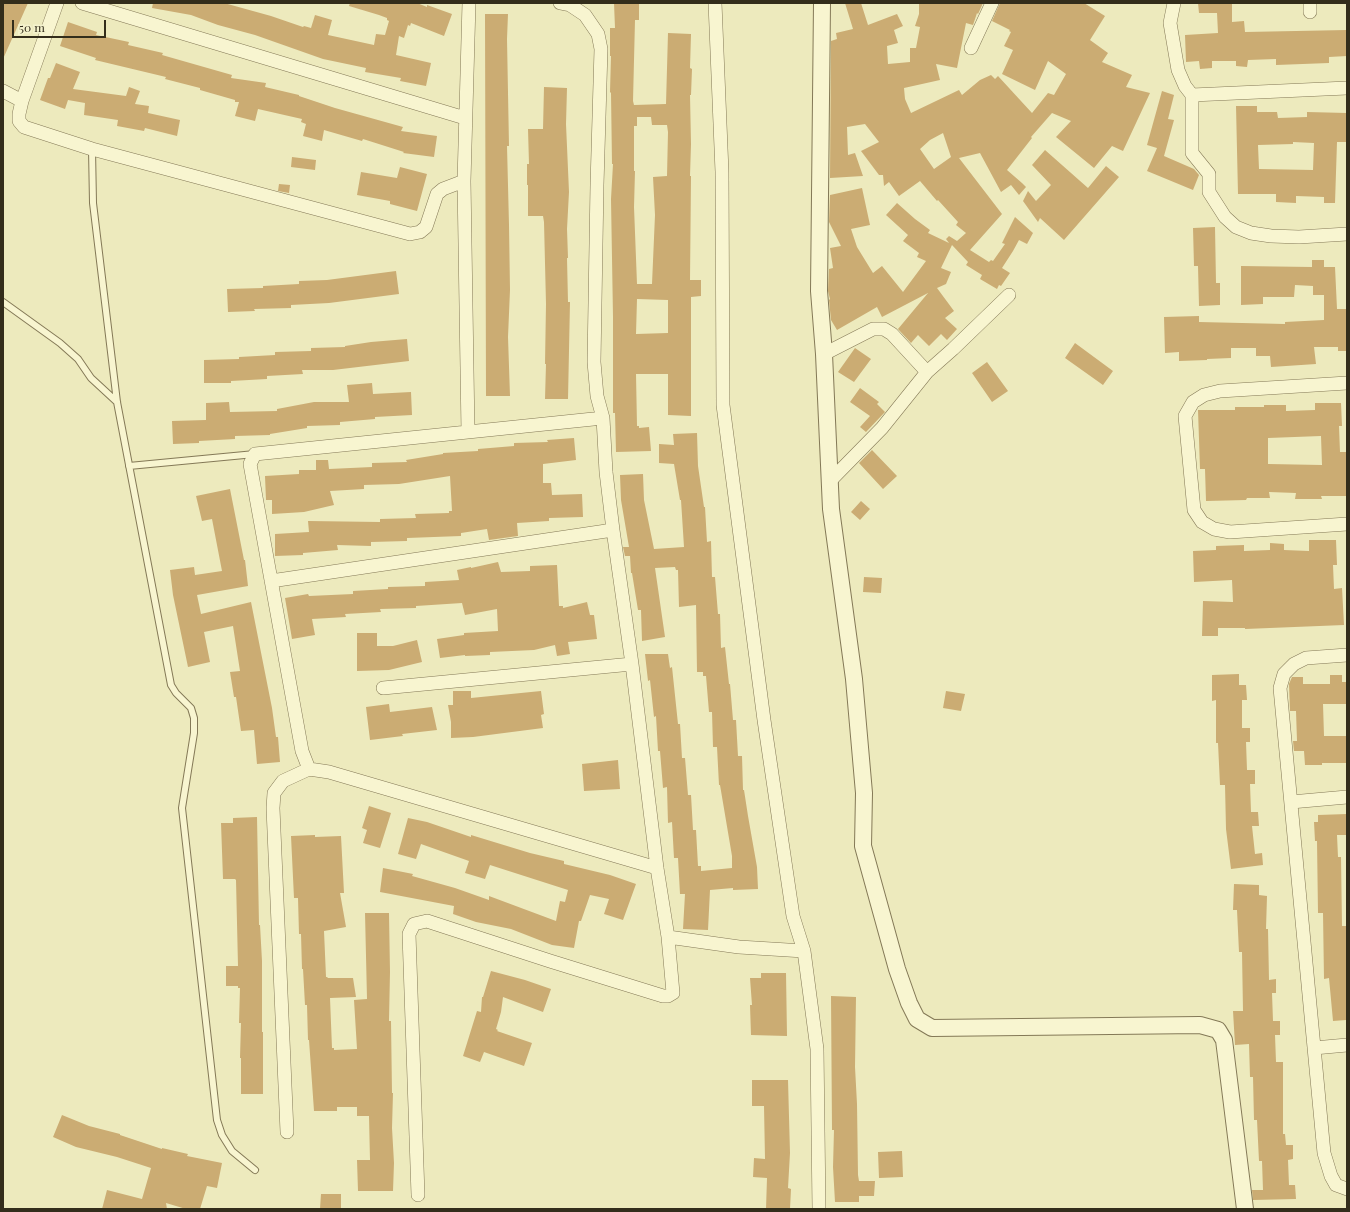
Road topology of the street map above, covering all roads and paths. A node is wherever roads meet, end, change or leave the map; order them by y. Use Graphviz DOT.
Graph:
graph roads {
  1 [pos="56,3"];
  2 [pos="82,3"];
  3 [pos="469,3"];
  4 [pos="560,3"];
  5 [pos="715,3"];
  6 [pos="822,3"];
  7 [pos="992,3"];
  8 [pos="1174,3"];
  9 [pos="971,48"];
  10 [pos="1347,88"];
  11 [pos="3,91"];
  12 [pos="1192,95"];
  13 [pos="22,101"];
  14 [pos="465,118"];
  15 [pos="92,149"];
  16 [pos="464,181"];
  17 [pos="1347,234"];
  18 [pos="1009,295"];
  19 [pos="3,302"];
  20 [pos="824,354"];
  21 [pos="927,372"];
  22 [pos="1347,383"];
  23 [pos="117,402"];
  24 [pos="603,418"];
  25 [pos="468,432"];
  26 [pos="255,454"];
  27 [pos="129,466"];
  28 [pos="830,481"];
  29 [pos="1347,524"];
  30 [pos="613,530"];
  31 [pos="271,581"];
  32 [pos="1347,655"];
  33 [pos="632,664"];
  34 [pos="383,688"];
  35 [pos="309,769"];
  36 [pos="1347,797"];
  37 [pos="1291,802"];
  38 [pos="657,868"];
  39 [pos="668,937"];
  40 [pos="804,951"];
  41 [pos="1347,1045"];
  42 [pos="1314,1048"];
  43 [pos="287,1132"];
  44 [pos="255,1170"];
  45 [pos="1347,1189"];
  46 [pos="418,1195"];
  47 [pos="819,1209"];
  48 [pos="1245,1209"];
  1 -- 13 [label="street"];
  2 -- 14 [label="street"];
  3 -- 14 [label="street"];
  4 -- 24 [label="street"];
  5 -- 40 [label="street"];
  6 -- 20 [label="street"];
  7 -- 9 [label="street"];
  8 -- 12 [label="street"];
  10 -- 12 [label="street"];
  11 -- 13 [label="street"];
  12 -- 17 [label="street"];
  13 -- 15 [label="street"];
  14 -- 16 [label="street"];
  15 -- 16 [label="street"];
  15 -- 23 [label="lane"];
  16 -- 25 [label="street"];
  18 -- 21 [label="street"];
  19 -- 23 [label="lane"];
  20 -- 21 [label="street"];
  20 -- 28 [label="street"];
  21 -- 28 [label="street"];
  22 -- 29 [label="street"];
  23 -- 27 [label="lane"];
  24 -- 25 [label="street"];
  24 -- 30 [label="street"];
  25 -- 26 [label="street"];
  26 -- 27 [label="lane"];
  26 -- 31 [label="street"];
  27 -- 44 [label="lane"];
  28 -- 48 [label="street"];
  30 -- 31 [label="street"];
  30 -- 33 [label="street"];
  31 -- 35 [label="street"];
  32 -- 37 [label="street"];
  33 -- 34 [label="street"];
  33 -- 38 [label="street"];
  35 -- 38 [label="street"];
  35 -- 43 [label="street"];
  36 -- 37 [label="street"];
  37 -- 42 [label="street"];
  38 -- 39 [label="street"];
  39 -- 40 [label="street"];
  39 -- 46 [label="street"];
  40 -- 47 [label="street"];
  41 -- 42 [label="street"];
  42 -- 45 [label="street"];
}
